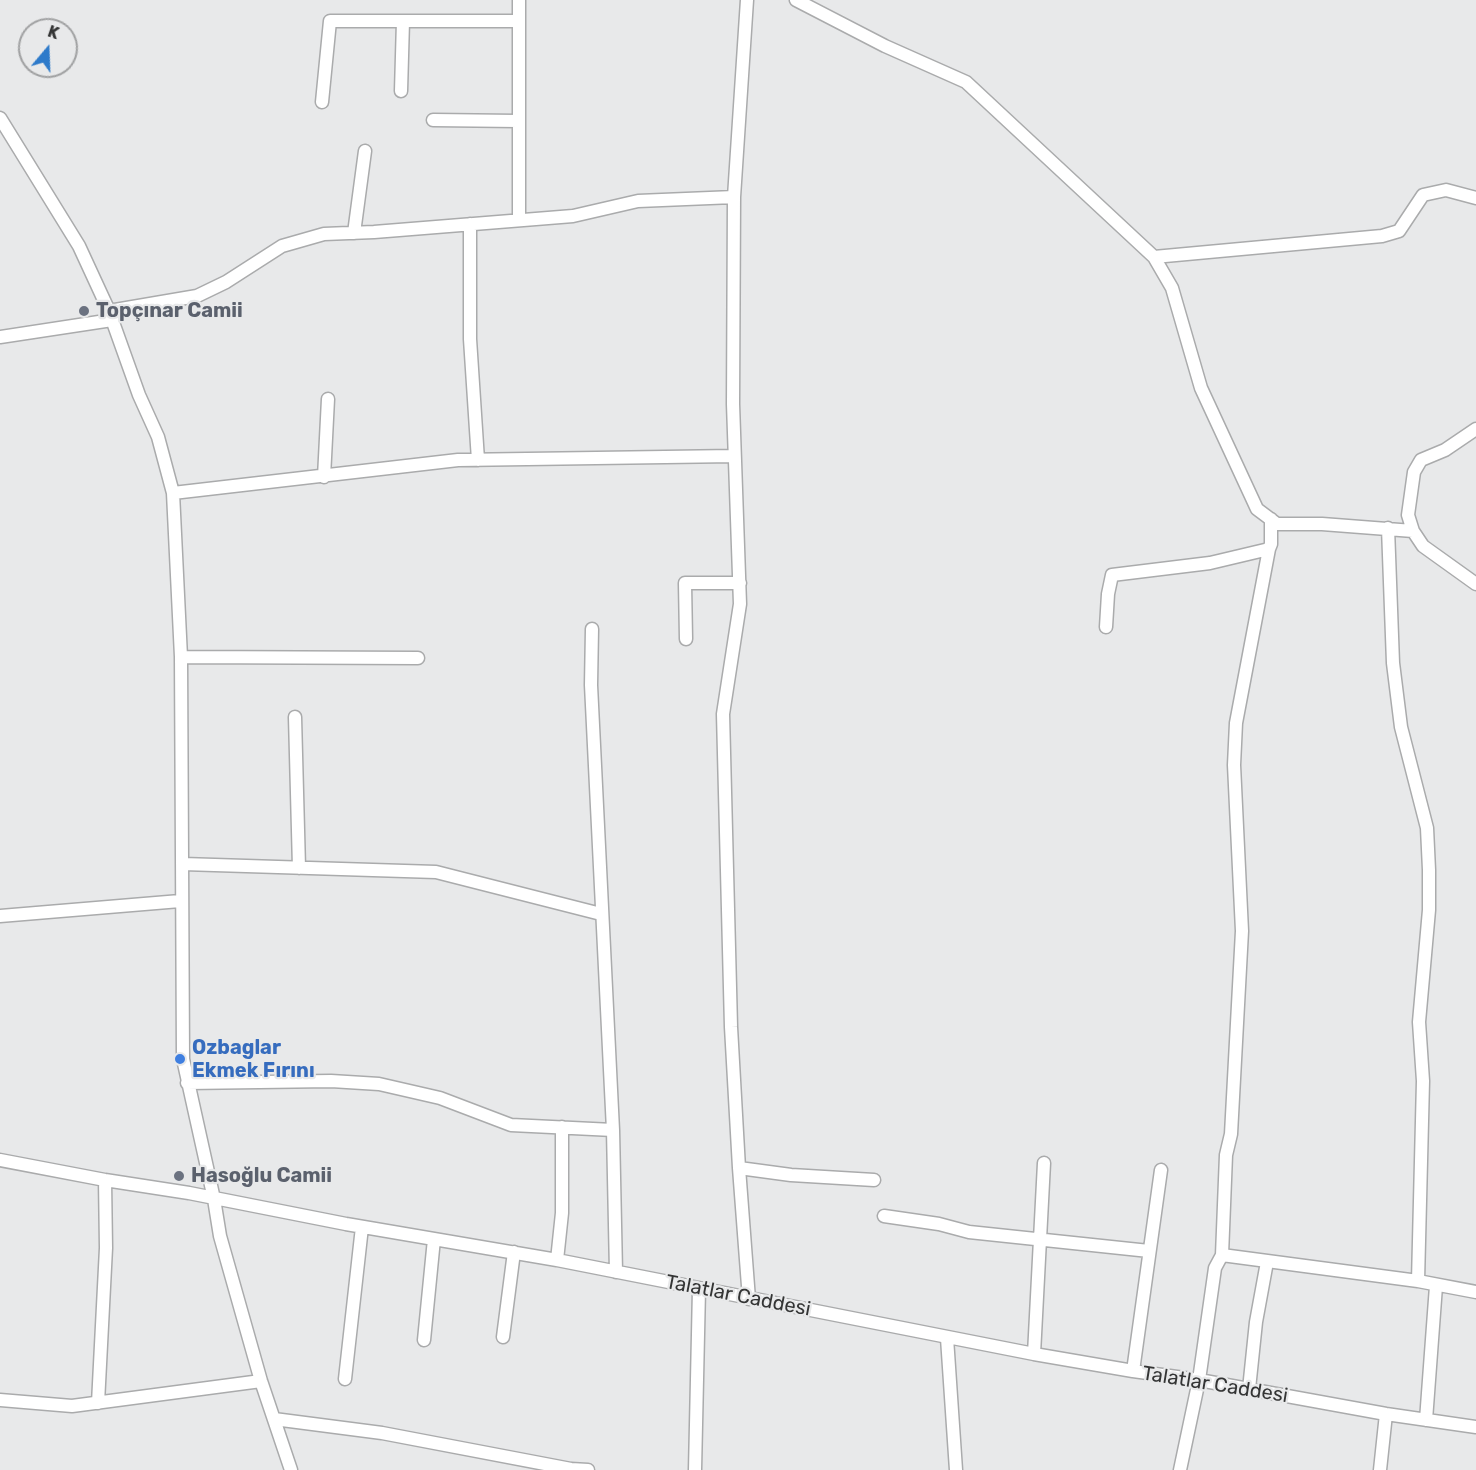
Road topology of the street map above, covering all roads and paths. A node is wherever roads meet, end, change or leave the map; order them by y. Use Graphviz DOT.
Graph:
graph roads {
  1 [pos="519,0"];
  2 [pos="747,0"];
  3 [pos="796,0"];
  4 [pos="403,21"];
  5 [pos="518,21"];
  6 [pos="401,91"];
  7 [pos="322,102"];
  8 [pos="0,118"];
  9 [pos="433,120"];
  10 [pos="518,122"];
  11 [pos="364,152"];
  12 [pos="734,197"];
  13 [pos="1476,198"];
  14 [pos="519,220"];
  15 [pos="470,224"];
  16 [pos="354,233"];
  17 [pos="1154,257"];
  18 [pos="110,316"];
  19 [pos="0,337"];
  20 [pos="328,399"];
  21 [pos="1476,429"];
  22 [pos="734,456"];
  23 [pos="478,460"];
  24 [pos="324,477"];
  25 [pos="173,493"];
  26 [pos="1271,519"];
  27 [pos="1388,528"];
  28 [pos="1413,531"];
  29 [pos="1269,549"];
  30 [pos="740,583"];
  31 [pos="1476,584"];
  32 [pos="1106,627"];
  33 [pos="592,629"];
  34 [pos="686,639"];
  35 [pos="181,657"];
  36 [pos="418,658"];
  37 [pos="295,717"];
  38 [pos="183,864"];
  39 [pos="299,868"];
  40 [pos="180,901"];
  41 [pos="602,914"];
  42 [pos="0,916"];
  43 [pos="187,1083"];
  44 [pos="562,1127"];
  45 [pos="613,1131"];
  46 [pos="0,1160"];
  47 [pos="1044,1163"];
  48 [pos="739,1168"];
  49 [pos="1161,1170"];
  50 [pos="105,1180"];
  51 [pos="874,1180"];
  52 [pos="214,1199"];
  53 [pos="884,1216"];
  54 [pos="362,1227"];
  55 [pos="434,1239"];
  56 [pos="1040,1241"];
  57 [pos="1149,1251"];
  58 [pos="513,1252"];
  59 [pos="1222,1255"];
  60 [pos="557,1260"];
  61 [pos="1267,1262"];
  62 [pos="616,1272"];
  63 [pos="1418,1281"];
  64 [pos="1436,1286"];
  65 [pos="699,1289"];
  66 [pos="1476,1292"];
  67 [pos="749,1299"];
  68 [pos="503,1337"];
  69 [pos="947,1338"];
  70 [pos="424,1340"];
  71 [pos="1034,1354"];
  72 [pos="1133,1371"];
  73 [pos="345,1379"];
  74 [pos="1199,1380"];
  75 [pos="261,1381"];
  76 [pos="1249,1389"];
  77 [pos="0,1400"];
  78 [pos="98,1403"];
  79 [pos="1386,1414"];
  80 [pos="274,1419"];
  81 [pos="1426,1420"];
  82 [pos="1476,1427"];
  83 [pos="291,1470"];
  84 [pos="588,1470"];
  85 [pos="695,1470"];
  86 [pos="956,1470"];
  87 [pos="1180,1470"];
  88 [pos="1380,1470"];
  1 -- 5 [label="street"];
  2 -- 12 [label="street"];
  3 -- 17 [label="street"];
  4 -- 5 [label="street"];
  4 -- 6 [label="street"];
  4 -- 7 [label="street"];
  5 -- 10 [label="street"];
  8 -- 18 [label="street"];
  9 -- 10 [label="street"];
  10 -- 14 [label="street"];
  11 -- 16 [label="street"];
  12 -- 14 [label="street"];
  12 -- 22 [label="street"];
  13 -- 17 [label="street"];
  14 -- 15 [label="street"];
  15 -- 16 [label="street"];
  15 -- 23 [label="street"];
  16 -- 18 [label="street"];
  17 -- 26 [label="street"];
  18 -- 19 [label="street"];
  18 -- 25 [label="street"];
  20 -- 24 [label="street"];
  21 -- 28 [label="street"];
  22 -- 23 [label="street"];
  22 -- 30 [label="street"];
  23 -- 24 [label="street"];
  24 -- 25 [label="street"];
  25 -- 35 [label="street"];
  26 -- 27 [label="street"];
  26 -- 29 [label="street"];
  27 -- 28 [label="street"];
  27 -- 63 [label="street"];
  28 -- 31 [label="street"];
  29 -- 32 [label="street"];
  29 -- 59 [label="street"];
  30 -- 34 [label="street"];
  30 -- 48 [label="street"];
  33 -- 41 [label="street"];
  35 -- 36 [label="street"];
  35 -- 38 [label="street"];
  37 -- 39 [label="street"];
  38 -- 39 [label="street"];
  38 -- 40 [label="street"];
  39 -- 41 [label="street"];
  40 -- 42 [label="street"];
  40 -- 43 [label="street"];
  41 -- 45 [label="street"];
  43 -- 44 [label="street"];
  43 -- 52 [label="street"];
  44 -- 45 [label="street"];
  44 -- 60 [label="street"];
  45 -- 62 [label="street"];
  46 -- 50 [label="street, Talatlar Caddesi"];
  47 -- 56 [label="street"];
  48 -- 51 [label="street"];
  48 -- 67 [label="street"];
  49 -- 57 [label="street"];
  50 -- 52 [label="street, Talatlar Caddesi"];
  50 -- 78 [label="street"];
  52 -- 54 [label="street, Talatlar Caddesi"];
  52 -- 75 [label="street"];
  53 -- 56 [label="street"];
  54 -- 55 [label="street, Talatlar Caddesi"];
  54 -- 73 [label="street"];
  55 -- 58 [label="street, Talatlar Caddesi"];
  55 -- 70 [label="street"];
  56 -- 57 [label="street"];
  56 -- 71 [label="street"];
  57 -- 72 [label="street"];
  58 -- 60 [label="street, Talatlar Caddesi"];
  58 -- 68 [label="street"];
  59 -- 61 [label="street"];
  59 -- 74 [label="street"];
  60 -- 62 [label="street, Talatlar Caddesi"];
  61 -- 63 [label="street"];
  61 -- 76 [label="street"];
  62 -- 65 [label="street, Talatlar Caddesi"];
  63 -- 64 [label="street"];
  64 -- 66 [label="street"];
  64 -- 81 [label="street"];
  65 -- 67 [label="street, Talatlar Caddesi"];
  65 -- 85 [label="street"];
  67 -- 69 [label="street, Talatlar Caddesi"];
  69 -- 71 [label="street, Talatlar Caddesi"];
  69 -- 86 [label="street"];
  71 -- 72 [label="street, Talatlar Caddesi"];
  72 -- 74 [label="street, Talatlar Caddesi"];
  74 -- 76 [label="street, Talatlar Caddesi"];
  74 -- 87 [label="street"];
  75 -- 78 [label="street"];
  75 -- 80 [label="street"];
  76 -- 79 [label="street, Talatlar Caddesi"];
  77 -- 78 [label="street"];
  79 -- 81 [label="street, Talatlar Caddesi"];
  79 -- 88 [label="street"];
  80 -- 83 [label="street"];
  80 -- 84 [label="street"];
  81 -- 82 [label="street, Talatlar Caddesi"];
}
